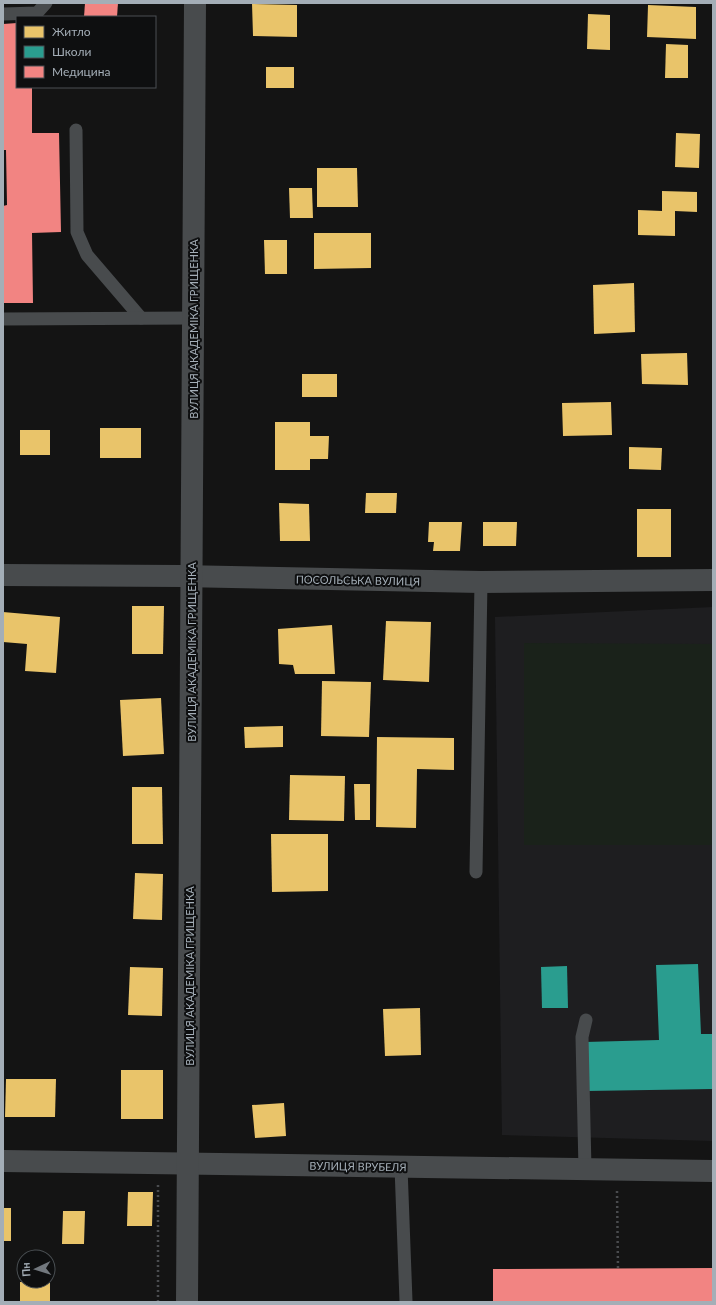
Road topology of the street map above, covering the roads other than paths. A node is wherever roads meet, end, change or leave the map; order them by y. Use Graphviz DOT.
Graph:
graph roads {
  1 [pos="46,3"];
  2 [pos="195,3"];
  3 [pos="3,14"];
  4 [pos="76,130"];
  5 [pos="3,318"];
  6 [pos="141,318"];
  7 [pos="193,318"];
  8 [pos="3,575"];
  9 [pos="192,576"];
  10 [pos="713,580"];
  11 [pos="481,582"];
  12 [pos="476,872"];
  13 [pos="586,1020"];
  14 [pos="3,1161"];
  15 [pos="188,1164"];
  16 [pos="401,1167"];
  17 [pos="585,1169"];
  18 [pos="713,1171"];
  19 [pos="406,1301"];
  20 [pos="188,1302"];
  1 -- 3 [label="lane"];
  2 -- 7 [label="street, ВУЛИЦЯ АКАДЕМІКА ГРИЩЕНКА"];
  4 -- 6 [label="lane"];
  5 -- 6 [label="lane"];
  6 -- 7 [label="lane"];
  7 -- 9 [label="street, ВУЛИЦЯ АКАДЕМІКА ГРИЩЕНКА"];
  8 -- 9 [label="street, ПОСОЛЬСЬКА ВУЛИЦЯ"];
  9 -- 11 [label="street, ПОСОЛЬСЬКА ВУЛИЦЯ"];
  9 -- 15 [label="street, ВУЛИЦЯ АКАДЕМІКА ГРИЩЕНКА"];
  10 -- 11 [label="street, ПОСОЛЬСЬКА ВУЛИЦЯ"];
  11 -- 12 [label="lane"];
  13 -- 17 [label="lane"];
  14 -- 15 [label="street, ВУЛИЦЯ ВРУБЕЛЯ"];
  15 -- 16 [label="street, ВУЛИЦЯ ВРУБЕЛЯ"];
  15 -- 20 [label="street, ВУЛИЦЯ АКАДЕМІКА ГРИЩЕНКА"];
  16 -- 17 [label="street, ВУЛИЦЯ ВРУБЕЛЯ"];
  16 -- 19 [label="lane"];
  17 -- 18 [label="street, ВУЛИЦЯ ВРУБЕЛЯ"];
}
